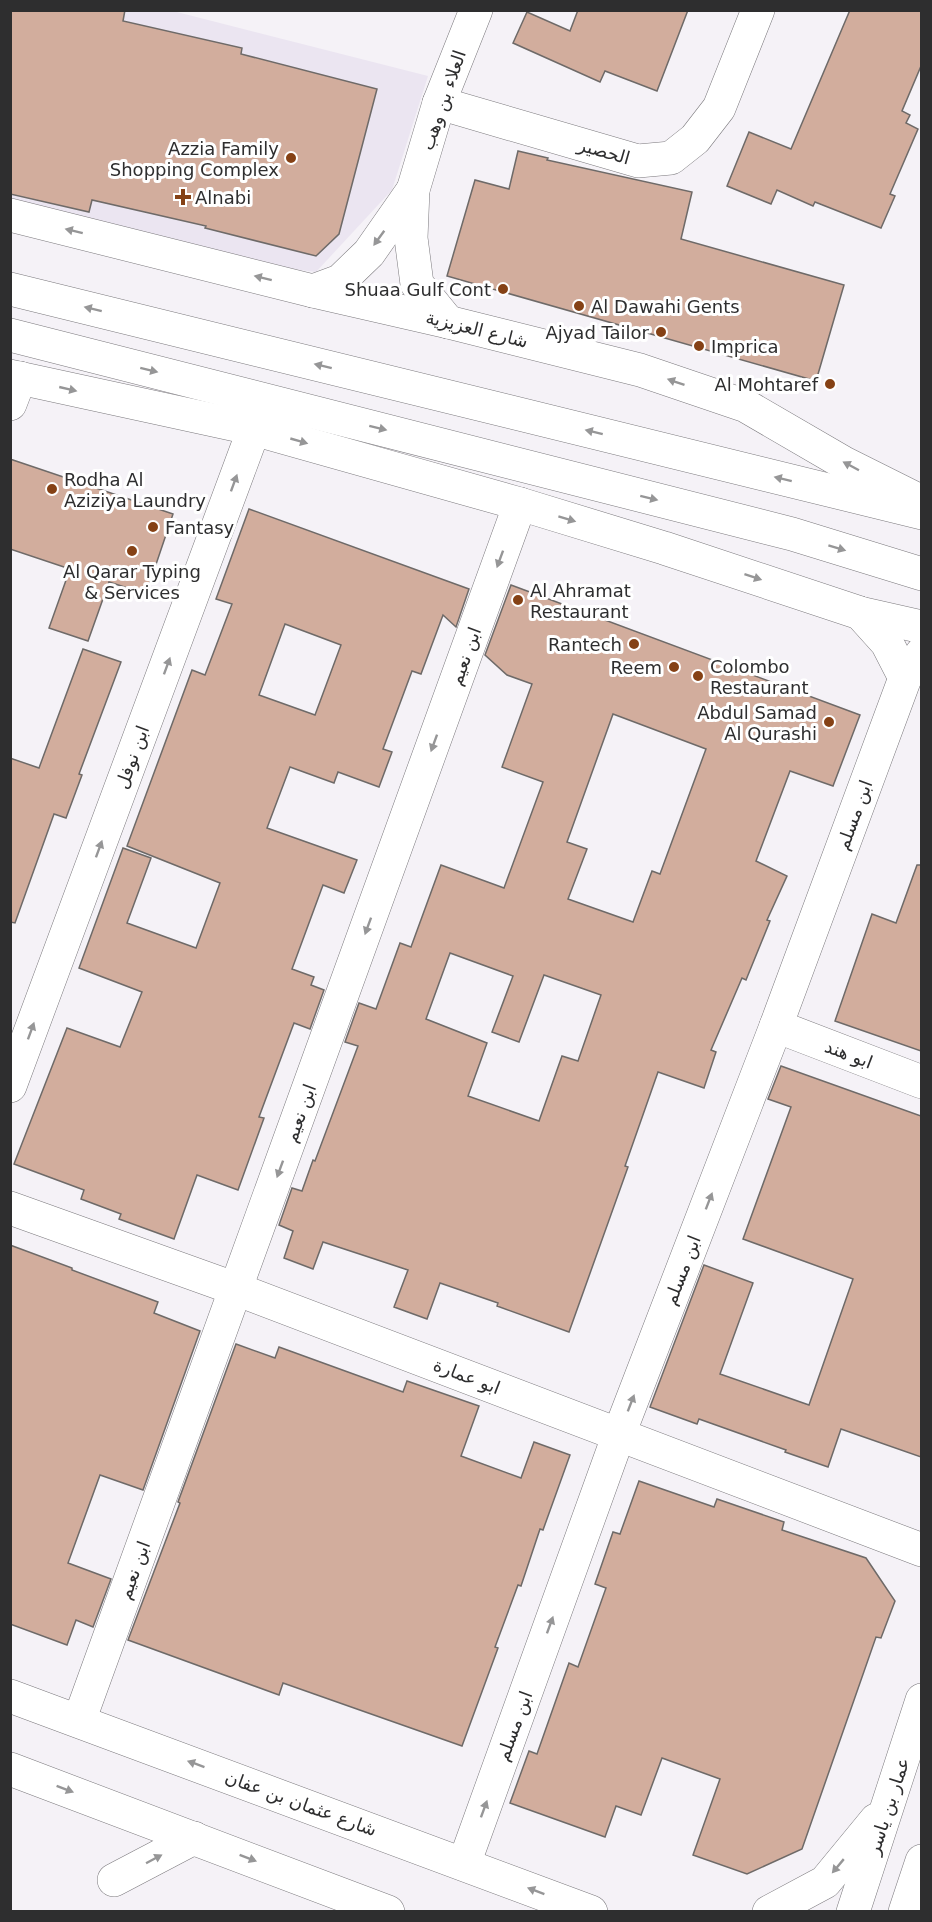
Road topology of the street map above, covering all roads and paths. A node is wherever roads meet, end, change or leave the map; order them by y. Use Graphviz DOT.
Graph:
graph roads {
  1 [pos="476,10"];
  2 [pos="758,10"];
  3 [pos="439,103"];
  4 [pos="413,190"];
  5 [pos="10,215"];
  6 [pos="10,289"];
  7 [pos="314,291"];
  8 [pos="448,322"];
  9 [pos="10,334"];
  10 [pos="14,386"];
  11 [pos="255,429"];
  12 [pos="921,502"];
  13 [pos="520,504"];
  14 [pos="921,513"];
  15 [pos="921,574"];
  16 [pos="860,613"];
  17 [pos="921,627"];
  18 [pos="913,665"];
  19 [pos="776,1026"];
  20 [pos="921,1082"];
  21 [pos="10,1086"];
  22 [pos="10,1208"];
  23 [pos="236,1289"];
  24 [pos="619,1434"];
  25 [pos="921,1550"];
  26 [pos="10,1696"];
  27 [pos="921,1700"];
  28 [pos="80,1721"];
  29 [pos="10,1769"];
  30 [pos="889,1805"];
  31 [pos="194,1838"];
  32 [pos="464,1864"];
  33 [pos="114,1880"];
  34 [pos="388,1911"];
  35 [pos="591,1911"];
  36 [pos="769,1911"];
  37 [pos="853,1911"];
  1 -- 3 [label="street, العلاء بن وهب"];
  2 -- 3 [label="street, الحصير"];
  3 -- 4 [label="street, العلاء بن وهب"];
  4 -- 7 [label="street, العلاء بن وهب, one-way"];
  4 -- 8 [label="street, العلاء بن وهب"];
  7 -- 5 [label="street, شارع العزيزية, one-way"];
  14 -- 6 [label="street, one-way"];
  7 -- 8 [label="street, شارع العزيزية"];
  12 -- 8 [label="street, شارع العزيزية, one-way"];
  9 -- 15 [label="street, one-way"];
  10 -- 11 [label="street, one-way"];
  11 -- 13 [label="street, one-way"];
  21 -- 11 [label="street, ابن نوفل, one-way"];
  13 -- 16 [label="street, one-way"];
  13 -- 23 [label="street, ابن نعيم, one-way"];
  16 -- 17 [label="street"];
  16 -- 18 [label="street, ابن مسلم"];
  18 -- 19 [label="street, ابن مسلم"];
  19 -- 20 [label="street, ابو هند"];
  24 -- 19 [label="street, ابن مسلم, one-way"];
  22 -- 23 [label="street, ابو عمارة"];
  23 -- 24 [label="street, ابو عمارة"];
  23 -- 28 [label="street, ابن نعيم"];
  24 -- 25 [label="street, ابو عمارة"];
  32 -- 24 [label="street, ابن مسلم, one-way"];
  26 -- 28 [label="street, شارع عثمان بن عفان"];
  27 -- 30 [label="street, عمار بن ياسر"];
  32 -- 28 [label="street, شارع عثمان بن عفان, one-way"];
  29 -- 31 [label="street, one-way"];
  30 -- 36 [label="street, one-way"];
  30 -- 37 [label="street, عمار بن ياسر"];
  33 -- 31 [label="street, one-way"];
  31 -- 34 [label="street, one-way"];
  35 -- 32 [label="street, شارع عثمان بن عفان, one-way"];
}
